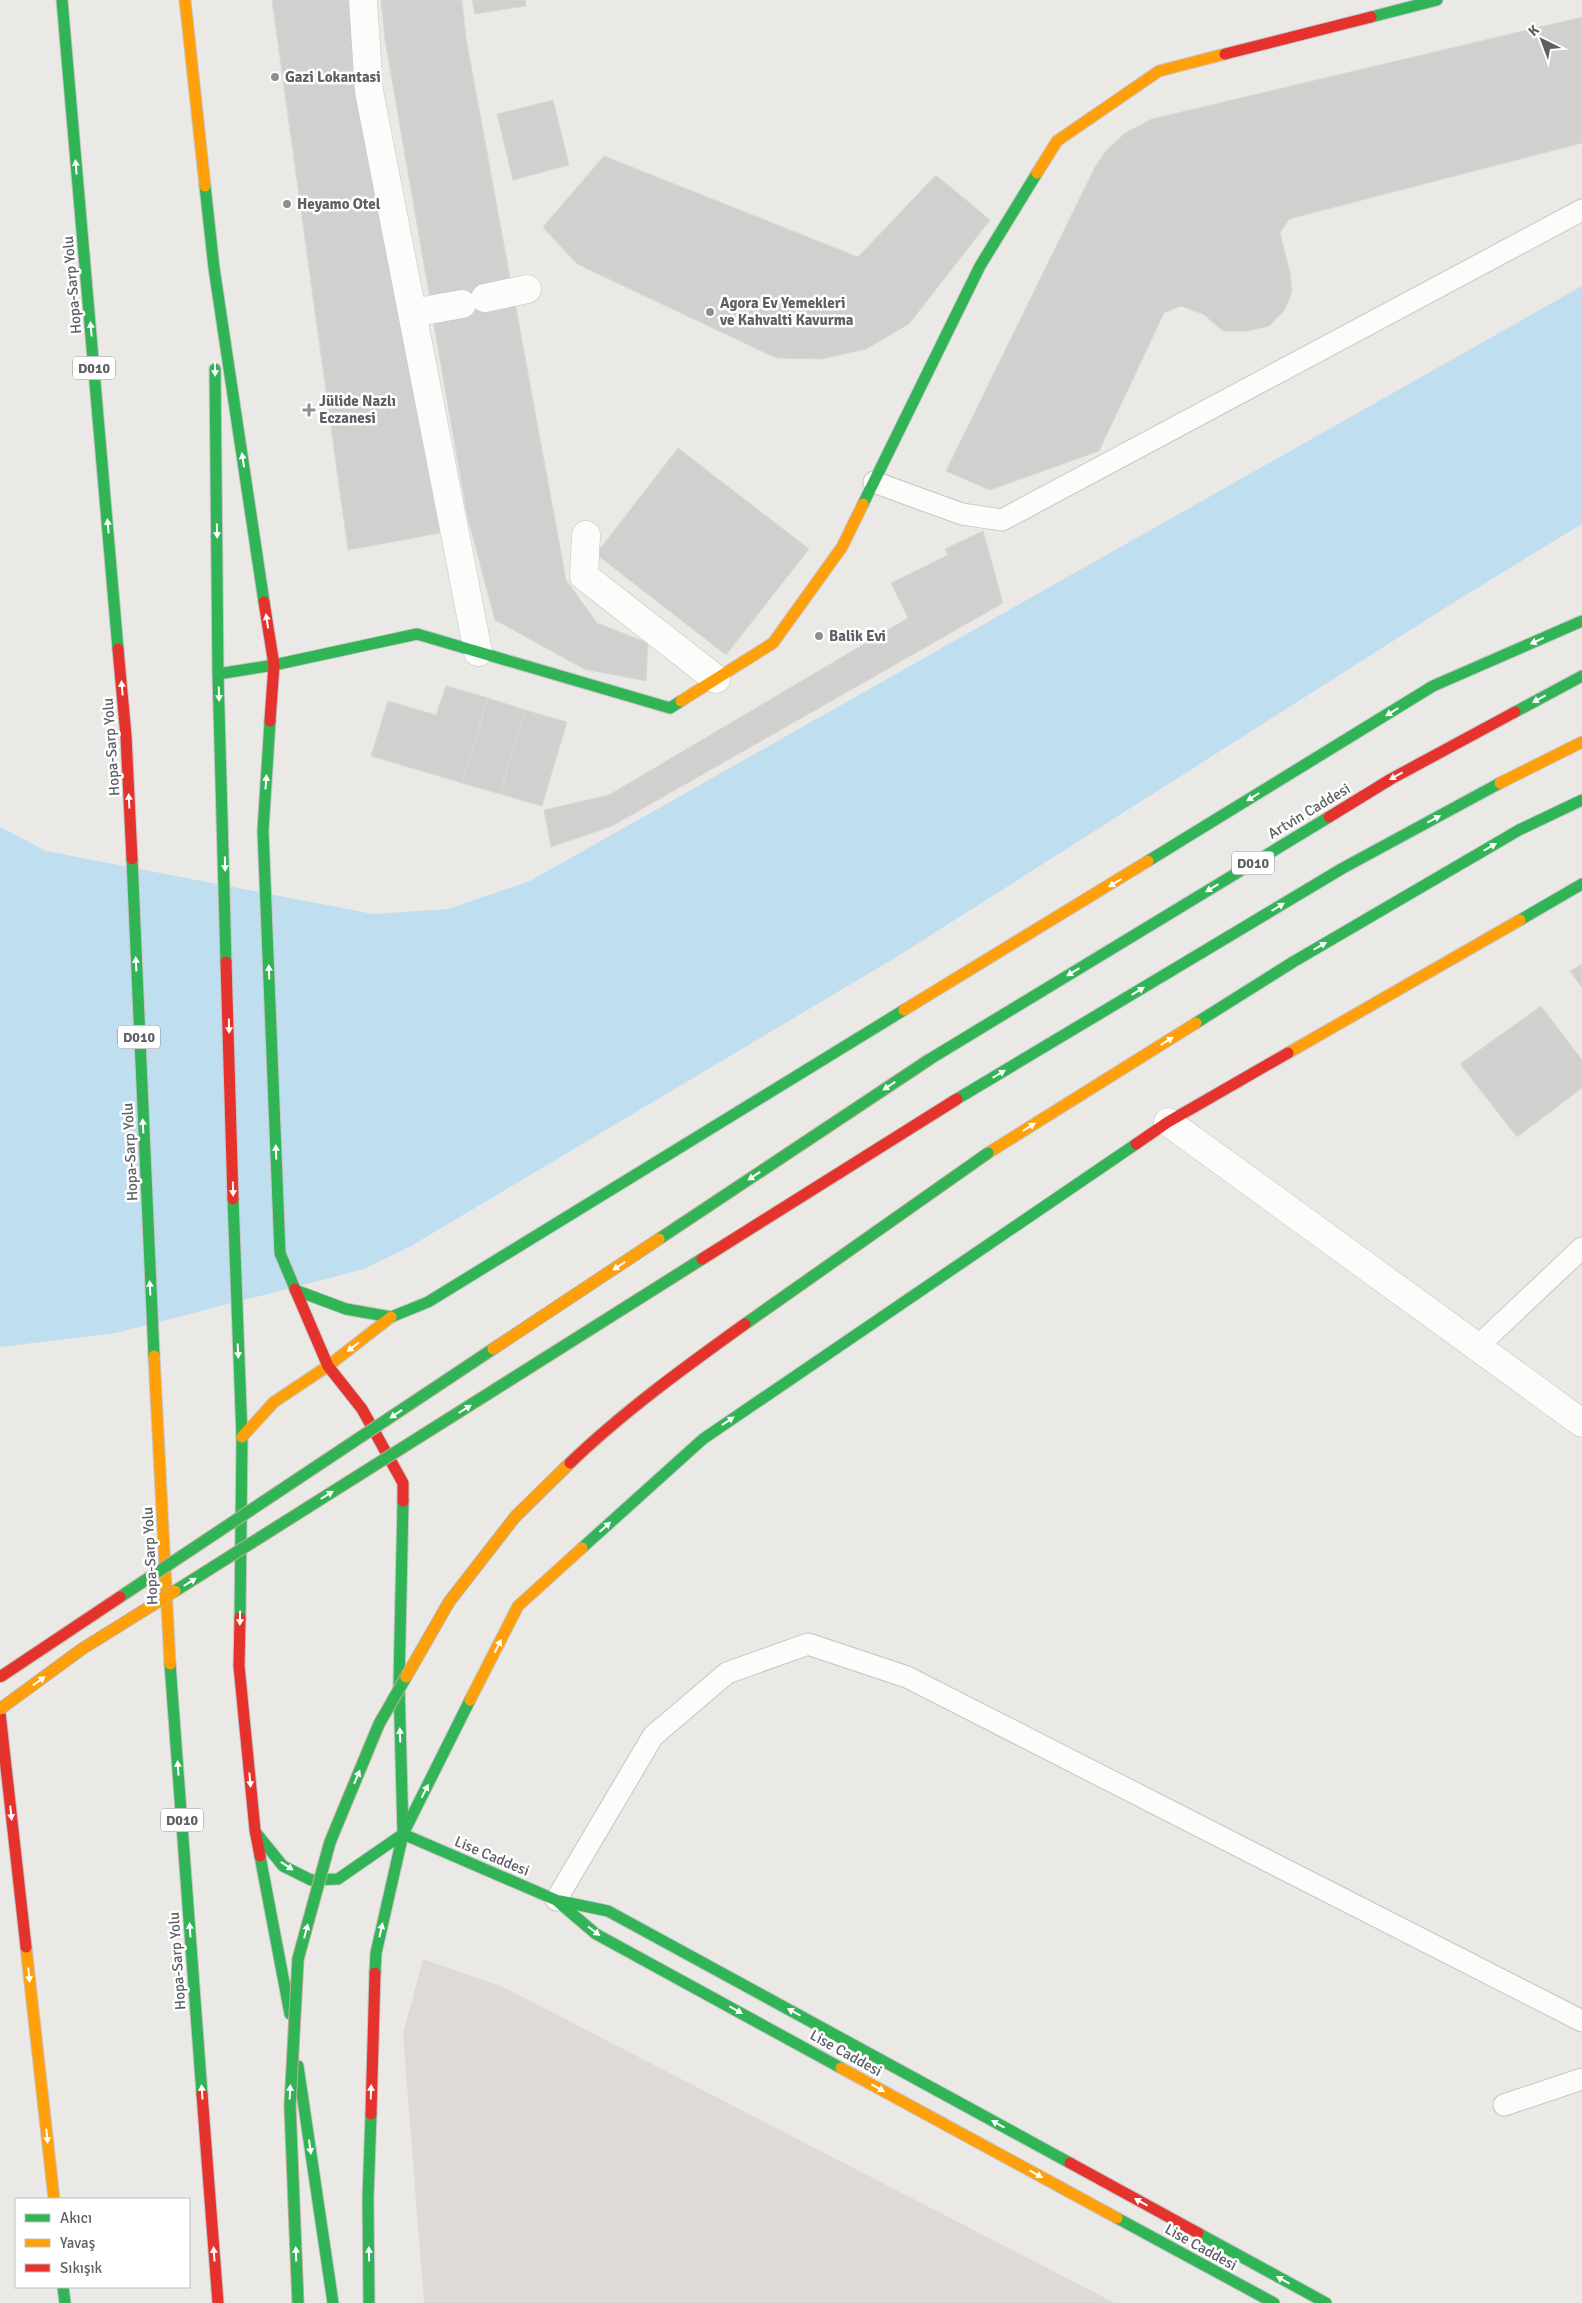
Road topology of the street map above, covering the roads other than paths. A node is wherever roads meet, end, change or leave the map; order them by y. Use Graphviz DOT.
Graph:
graph roads {
  1 [pos="62,0"];
  2 [pos="185,0"];
  3 [pos="363,0"];
  4 [pos="1437,0"];
  5 [pos="1582,210"];
  6 [pos="214,268"];
  7 [pos="526,290"];
  8 [pos="412,313"];
  9 [pos="867,479"];
  10 [pos="586,535"];
  11 [pos="1582,621"];
  12 [pos="478,652"];
  13 [pos="274,665"];
  14 [pos="218,674"];
  15 [pos="1582,676"];
  16 [pos="716,680"];
  17 [pos="1582,742"];
  18 [pos="1582,800"];
  19 [pos="1582,884"];
  20 [pos="1168,1122"];
  21 [pos="1582,1248"];
  22 [pos="295,1290"];
  23 [pos="391,1317"];
  24 [pos="1477,1347"];
  25 [pos="328,1366"];
  26 [pos="1582,1423"];
  27 [pos="242,1437"];
  28 [pos="0,1677"];
  29 [pos="0,1711"];
  30 [pos="255,1830"];
  31 [pos="403,1834"];
  32 [pos="556,1900"];
  33 [pos="1582,2021"];
  34 [pos="1582,2079"];
  35 [pos="1504,2105"];
  36 [pos="54,2198"];
  37 [pos="63,2288"];
  38 [pos="65,2303"];
  39 [pos="218,2303"];
  40 [pos="298,2303"];
  41 [pos="333,2303"];
  42 [pos="369,2303"];
  43 [pos="1274,2303"];
  44 [pos="1326,2303"];
  39 -- 1 [label="main road, Hopa-Sarp Yolu / D010, one-way"];
  2 -- 6 [label="main road"];
  3 -- 8 [label="street"];
  4 -- 9 [label="main road"];
  5 -- 9 [label="lane"];
  13 -- 6 [label="main road, one-way"];
  6 -- 14 [label="main road, one-way"];
  7 -- 8 [label="street"];
  8 -- 12 [label="street"];
  9 -- 16 [label="main road"];
  10 -- 16 [label="street"];
  11 -- 23 [label="main road, one-way"];
  12 -- 13 [label="main road"];
  12 -- 16 [label="main road"];
  13 -- 14 [label="main road"];
  22 -- 13 [label="main road, one-way"];
  14 -- 27 [label="main road, one-way"];
  15 -- 28 [label="main road, Artvin Caddesi / D010, one-way, bridge"];
  29 -- 17 [label="main road, one-way, bridge"];
  40 -- 18 [label="main road, one-way, bridge"];
  19 -- 20 [label="main road"];
  20 -- 24 [label="street"];
  31 -- 20 [label="main road, one-way"];
  21 -- 24 [label="lane"];
  22 -- 23 [label="main road"];
  22 -- 25 [label="main road"];
  23 -- 25 [label="main road, one-way"];
  24 -- 26 [label="street"];
  25 -- 27 [label="main road"];
  31 -- 25 [label="main road, one-way"];
  27 -- 30 [label="main road, one-way"];
  29 -- 36 [label="main road, one-way"];
  30 -- 31 [label="main road, one-way"];
  30 -- 41 [label="main road, one-way"];
  31 -- 32 [label="main road, Lise Caddesi"];
  42 -- 31 [label="main road, one-way"];
  32 -- 33 [label="lane"];
  32 -- 43 [label="main road, Lise Caddesi, one-way"];
  44 -- 32 [label="main road, one-way"];
  34 -- 35 [label="lane"];
  37 -- 38 [label="main road"];
}
